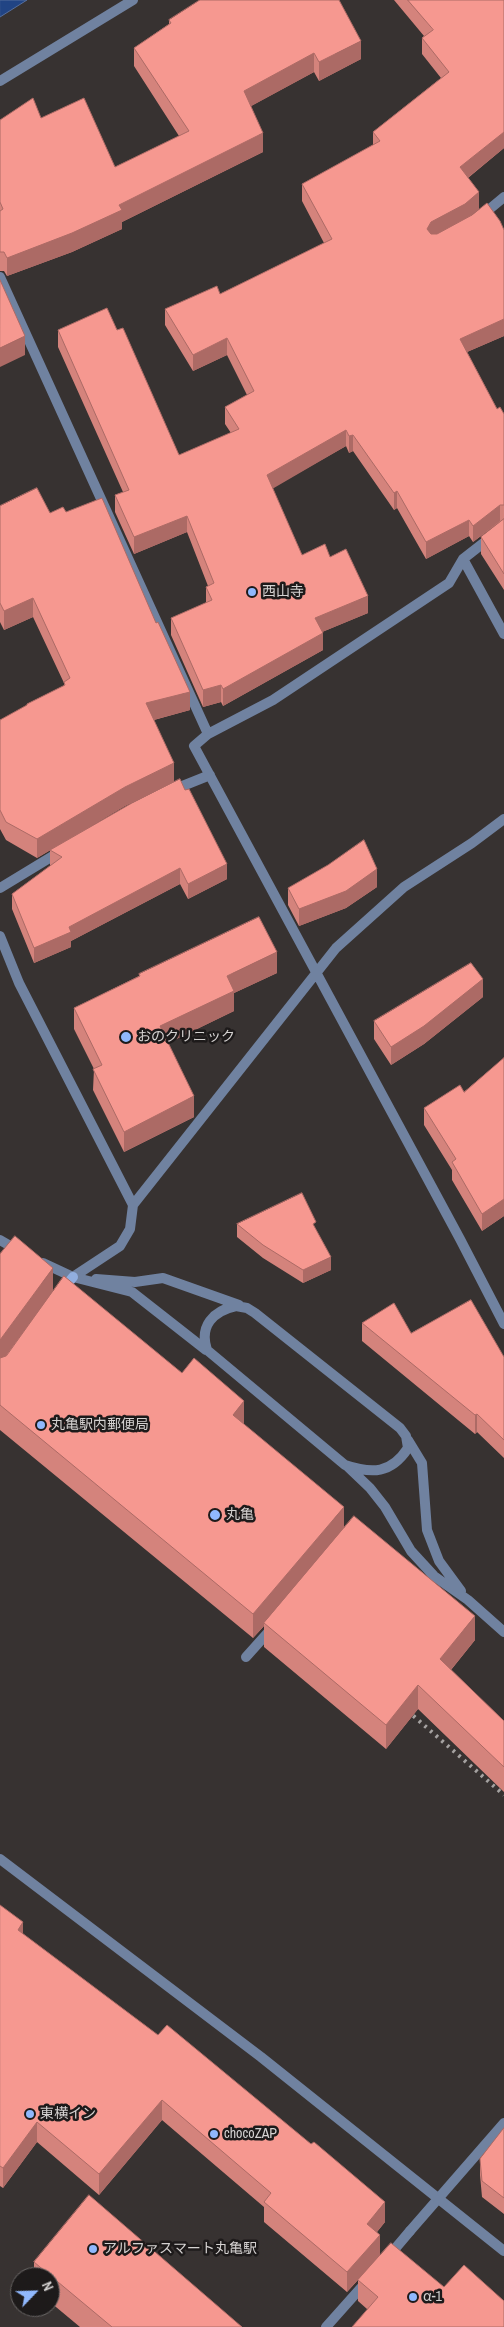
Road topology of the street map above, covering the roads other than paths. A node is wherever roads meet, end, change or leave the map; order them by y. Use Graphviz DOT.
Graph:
graph roads {
  1 [pos="133,0"];
  2 [pos="0,81"];
  3 [pos="504,197"];
  4 [pos="469,226"];
  5 [pos="0,277"];
  6 [pos="504,528"];
  7 [pos="463,559"];
  8 [pos="504,634"];
  9 [pos="208,734"];
  10 [pos="210,775"];
  11 [pos="158,798"];
  12 [pos="504,819"];
  13 [pos="68,848"];
  14 [pos="0,888"];
  15 [pos="0,936"];
  16 [pos="316,973"];
  17 [pos="133,1205"];
  18 [pos="0,1240"];
  19 [pos="73,1277"];
  20 [pos="56,1299"];
  21 [pos="247,1308"];
  22 [pos="504,1324"];
  23 [pos="206,1350"];
  24 [pos="406,1436"];
  25 [pos="345,1465"];
  26 [pos="468,1600"];
  27 [pos="278,1620"];
  28 [pos="504,1632"];
  29 [pos="246,1657"];
  30 [pos="0,1859"];
  31 [pos="504,2123"];
  32 [pos="438,2198"];
  33 [pos="504,2251"];
  34 [pos="326,2327"];
  1 -- 2 [label="street"];
  3 -- 4 [label="street"];
  5 -- 9 [label="street"];
  6 -- 7 [label="street"];
  7 -- 8 [label="street"];
  7 -- 9 [label="street"];
  9 -- 10 [label="street"];
  10 -- 11 [label="street"];
  10 -- 16 [label="street"];
  12 -- 16 [label="street"];
  13 -- 14 [label="street"];
  15 -- 17 [label="street"];
  16 -- 17 [label="street"];
  16 -- 22 [label="street"];
  17 -- 19 [label="street"];
  18 -- 19 [label="street"];
  19 -- 20 [label="main road"];
  19 -- 21 [label="street"];
  19 -- 23 [label="street"];
  21 -- 23 [label="street"];
  21 -- 24 [label="street"];
  23 -- 25 [label="street"];
  24 -- 25 [label="street"];
  24 -- 26 [label="street"];
  25 -- 26 [label="street"];
  26 -- 28 [label="street"];
  27 -- 29 [label="street"];
  30 -- 32 [label="street"];
  31 -- 32 [label="street"];
  32 -- 33 [label="street"];
  32 -- 34 [label="street"];
}
